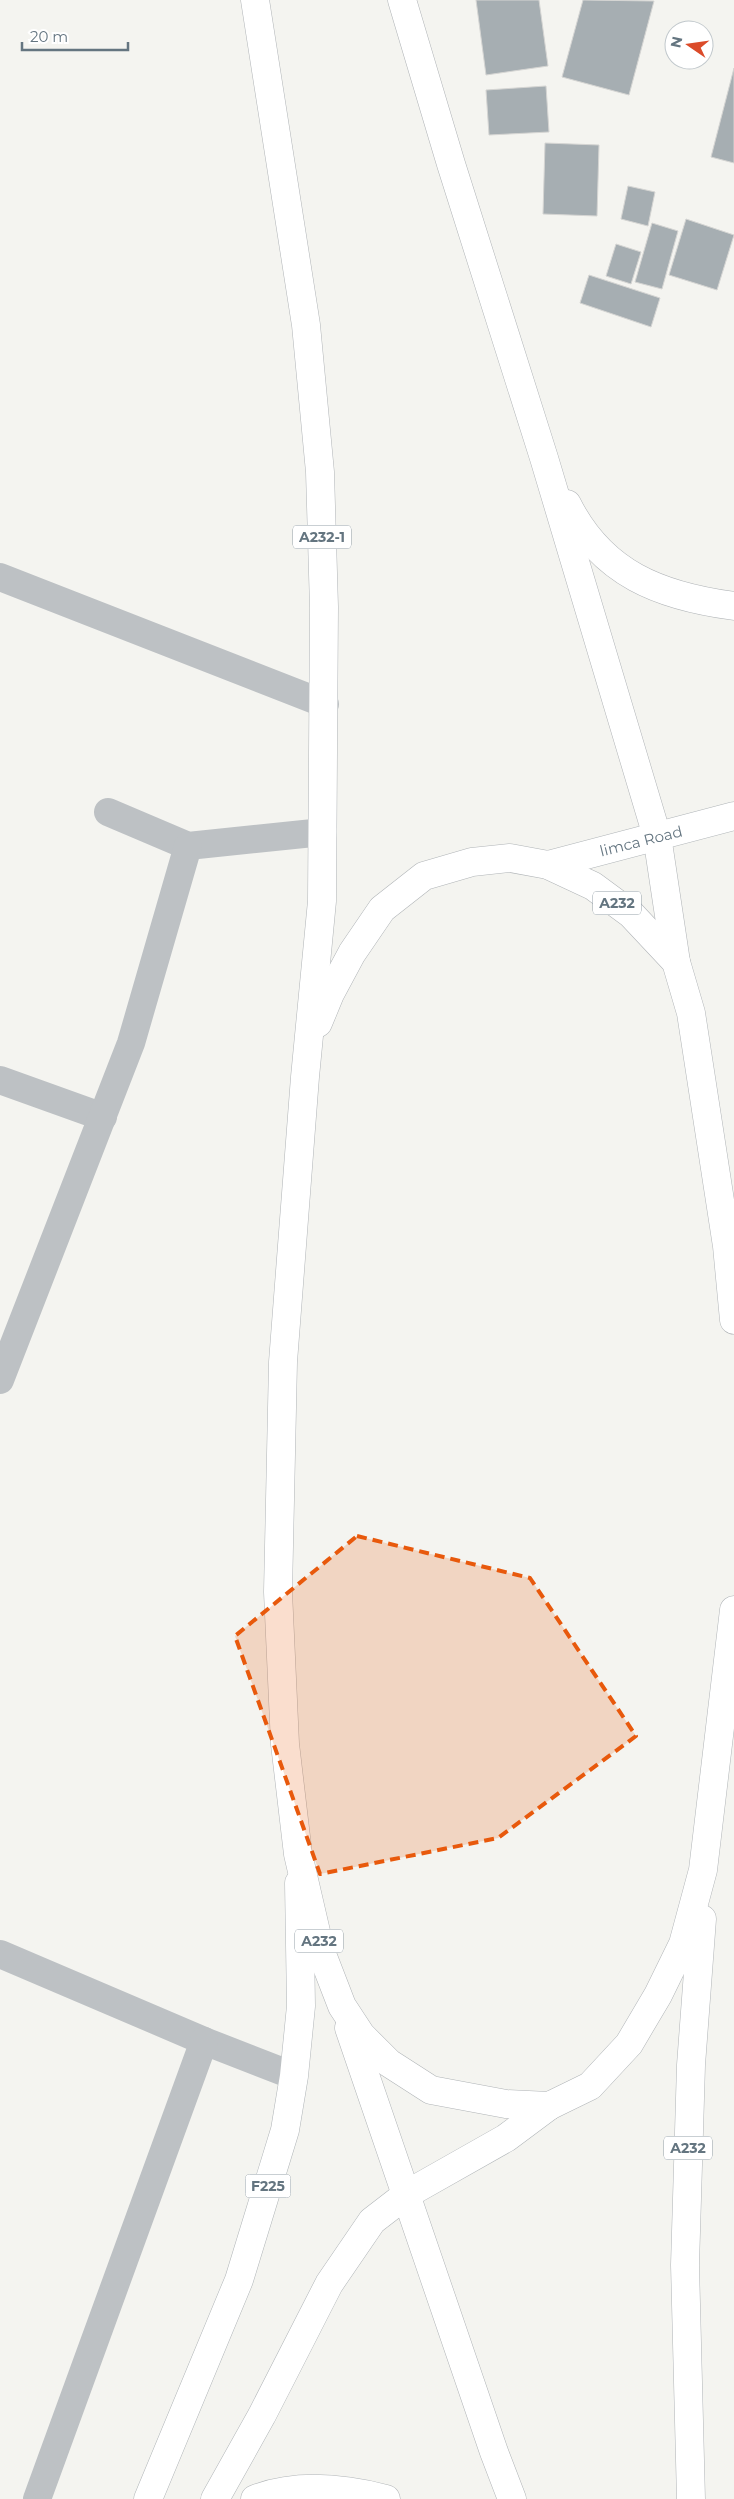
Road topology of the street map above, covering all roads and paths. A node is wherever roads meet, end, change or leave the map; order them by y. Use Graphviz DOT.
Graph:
graph roads {
  1 [pos="255,0"];
  2 [pos="402,0"];
  3 [pos="544,458"];
  4 [pos="0,578"];
  5 [pos="734,606"];
  6 [pos="325,704"];
  7 [pos="108,812"];
  8 [pos="734,816"];
  9 [pos="323,832"];
  10 [pos="657,836"];
  11 [pos="188,846"];
  12 [pos="548,865"];
  13 [pos="676,962"];
  14 [pos="305,1078"];
  15 [pos="0,1080"];
  16 [pos="103,1117"];
  17 [pos="734,1320"];
  18 [pos="0,1380"];
  19 [pos="734,1610"];
  20 [pos="710,1798"];
  21 [pos="298,1854"];
  22 [pos="0,1954"];
  23 [pos="342,2006"];
  24 [pos="204,2041"];
  25 [pos="294,2076"];
  26 [pos="549,2106"];
  27 [pos="407,2194"];
  28 [pos="37,2499"];
  29 [pos="148,2499"];
  30 [pos="215,2499"];
  31 [pos="255,2499"];
  32 [pos="386,2499"];
  33 [pos="512,2499"];
  34 [pos="692,2499"];
  1 -- 6 [label="main road, A232-1"];
  2 -- 3 [label="main road"];
  3 -- 5 [label="main road"];
  3 -- 10 [label="main road"];
  4 -- 6 [label="street"];
  6 -- 9 [label="main road, A232-1"];
  7 -- 11 [label="street"];
  8 -- 10 [label="main road, limca Road / A232"];
  9 -- 11 [label="street"];
  9 -- 14 [label="main road, A232-1"];
  10 -- 12 [label="main road, limca Road / A232"];
  10 -- 13 [label="main road"];
  11 -- 16 [label="street"];
  12 -- 13 [label="main road, A232"];
  12 -- 14 [label="main road, A232"];
  13 -- 17 [label="main road, A232"];
  14 -- 21 [label="main road, A232"];
  15 -- 16 [label="street"];
  16 -- 18 [label="street"];
  19 -- 20 [label="main road, A232"];
  20 -- 26 [label="main road, A232"];
  20 -- 34 [label="main road, A232"];
  21 -- 23 [label="main road, A232"];
  21 -- 25 [label="main road, F225"];
  22 -- 24 [label="street"];
  23 -- 26 [label="main road, A232"];
  23 -- 27 [label="main road, A232"];
  24 -- 25 [label="street"];
  24 -- 28 [label="street"];
  25 -- 29 [label="main road, F225"];
  26 -- 27 [label="main road"];
  27 -- 30 [label="main road"];
  27 -- 33 [label="main road, A232"];
  31 -- 32 [label="main road"];
}
